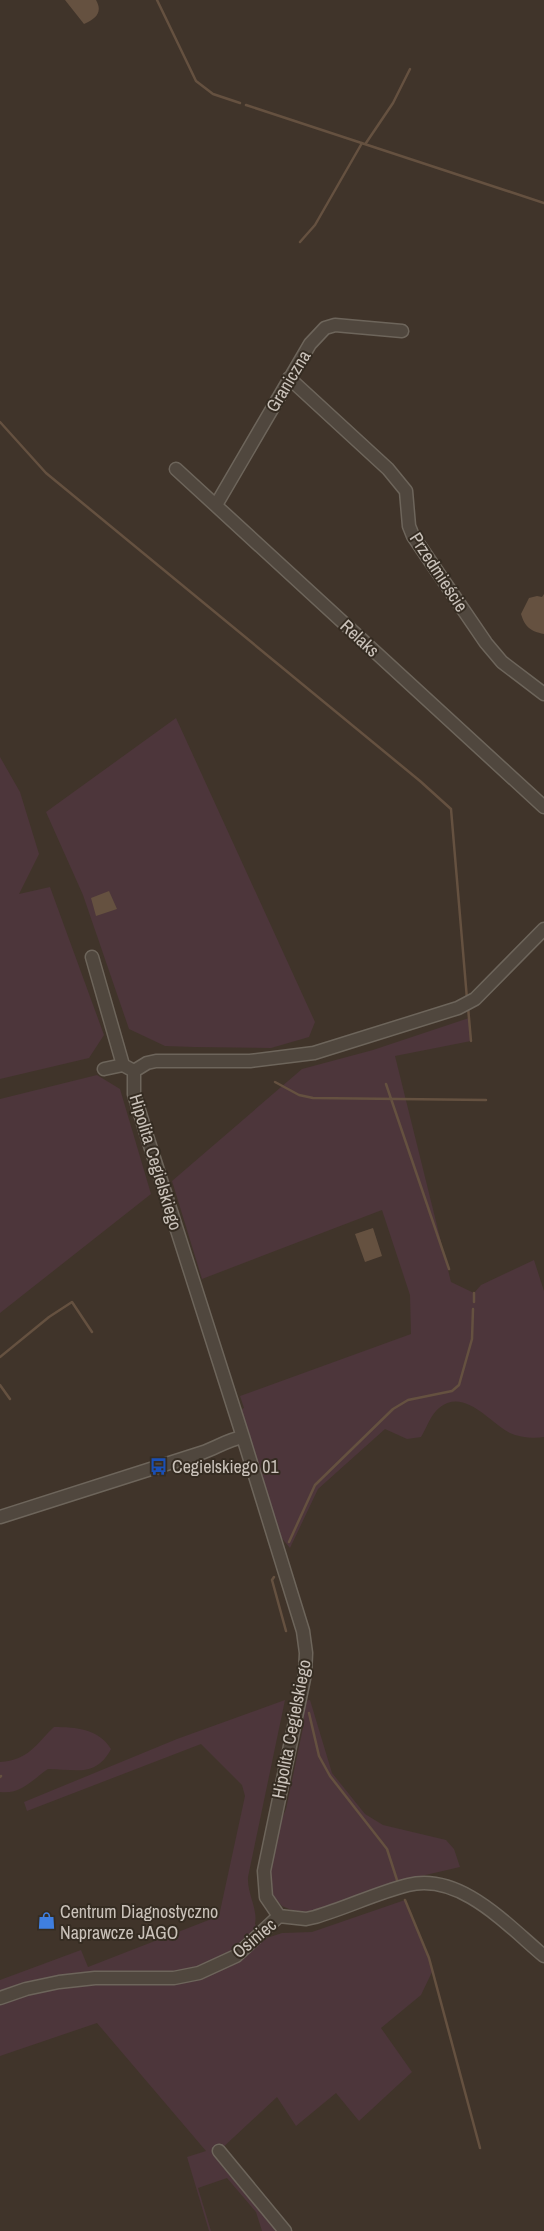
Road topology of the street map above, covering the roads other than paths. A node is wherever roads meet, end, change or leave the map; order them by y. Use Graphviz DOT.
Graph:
graph roads {
  1 [pos="402,331"];
  2 [pos="289,378"];
  3 [pos="176,469"];
  4 [pos="216,505"];
  5 [pos="544,694"];
  6 [pos="544,807"];
  7 [pos="544,928"];
  8 [pos="92,957"];
  9 [pos="129,1068"];
  10 [pos="104,1069"];
  11 [pos="243,1437"];
  12 [pos="223,1445"];
  13 [pos="248,1456"];
  14 [pos="0,1517"];
  15 [pos="278,1916"];
  16 [pos="544,1956"];
  17 [pos="0,1998"];
  18 [pos="219,2151"];
  19 [pos="285,2231"];
  1 -- 2 [label="street, Graniczna"];
  2 -- 4 [label="street, Graniczna"];
  2 -- 5 [label="street, Przedmieście"];
  3 -- 4 [label="street, Relaks"];
  4 -- 6 [label="street, Relaks"];
  7 -- 9 [label="street, Hipolita Cegielskiego"];
  8 -- 9 [label="street"];
  9 -- 10 [label="street"];
  9 -- 11 [label="street, Hipolita Cegielskiego"];
  11 -- 12 [label="street"];
  11 -- 13 [label="street, Hipolita Cegielskiego"];
  12 -- 13 [label="street"];
  12 -- 14 [label="street"];
  13 -- 15 [label="street, Hipolita Cegielskiego"];
  15 -- 16 [label="street, Osiniec"];
  15 -- 17 [label="street, Osiniec"];
  18 -- 19 [label="street"];
}
